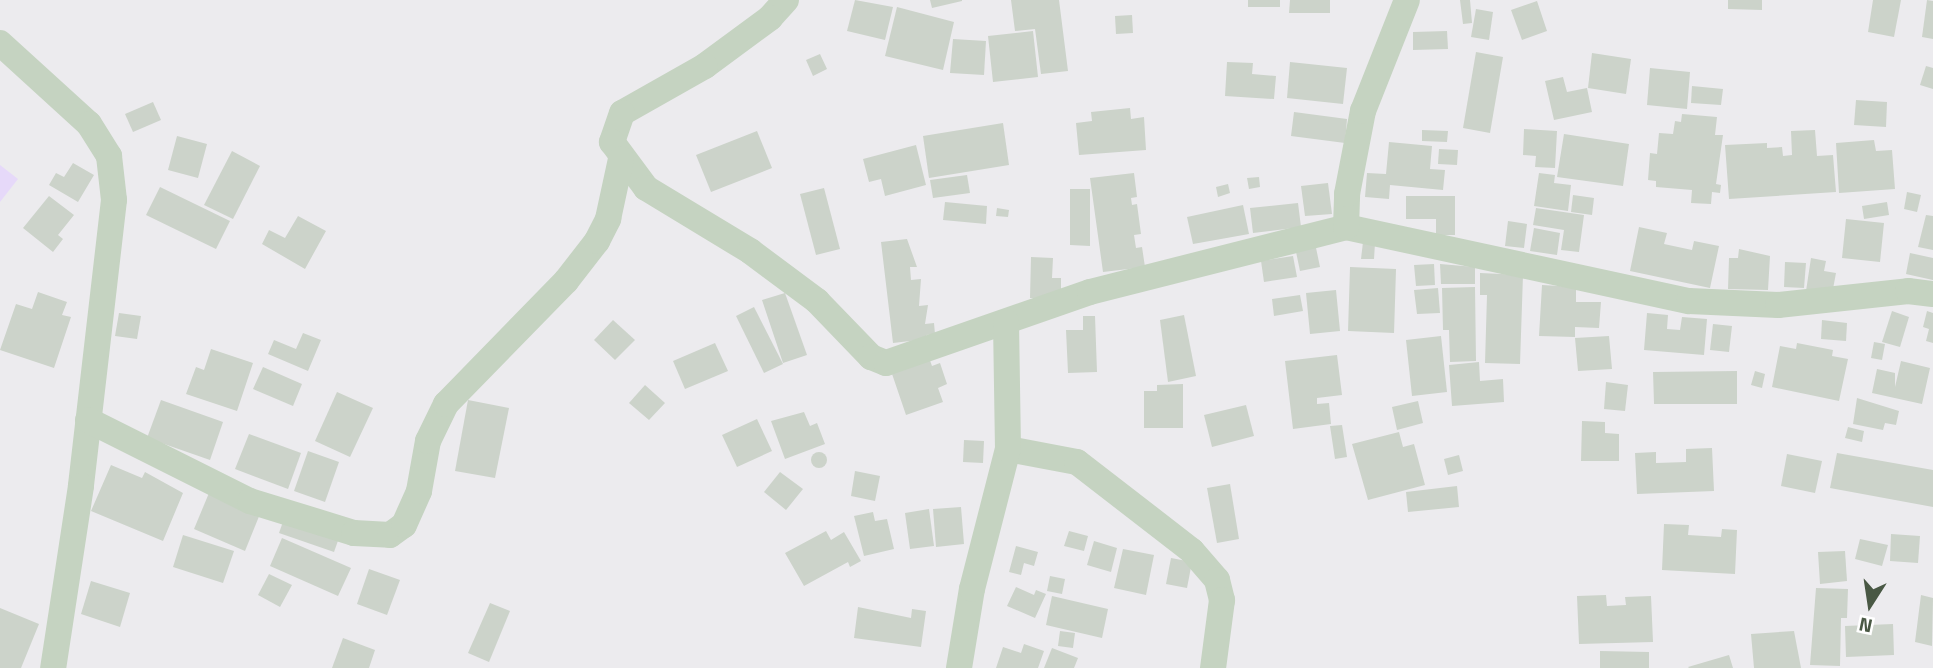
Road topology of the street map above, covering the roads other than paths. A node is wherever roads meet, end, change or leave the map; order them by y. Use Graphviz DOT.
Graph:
graph roads {
  1 [pos="786,0"];
  2 [pos="1407,0"];
  3 [pos="0,43"];
  4 [pos="621,159"];
  5 [pos="1346,227"];
  6 [pos="1933,294"];
  7 [pos="1006,322"];
  8 [pos="88,420"];
  9 [pos="1008,449"];
  10 [pos="53,668"];
  11 [pos="959,668"];
  12 [pos="1213,668"];
  1 -- 4 [label="street"];
  2 -- 5 [label="street"];
  3 -- 8 [label="street"];
  4 -- 7 [label="street"];
  4 -- 8 [label="street"];
  5 -- 6 [label="street"];
  5 -- 7 [label="street"];
  7 -- 9 [label="street"];
  8 -- 10 [label="street"];
  9 -- 11 [label="street"];
  9 -- 12 [label="street"];
}
